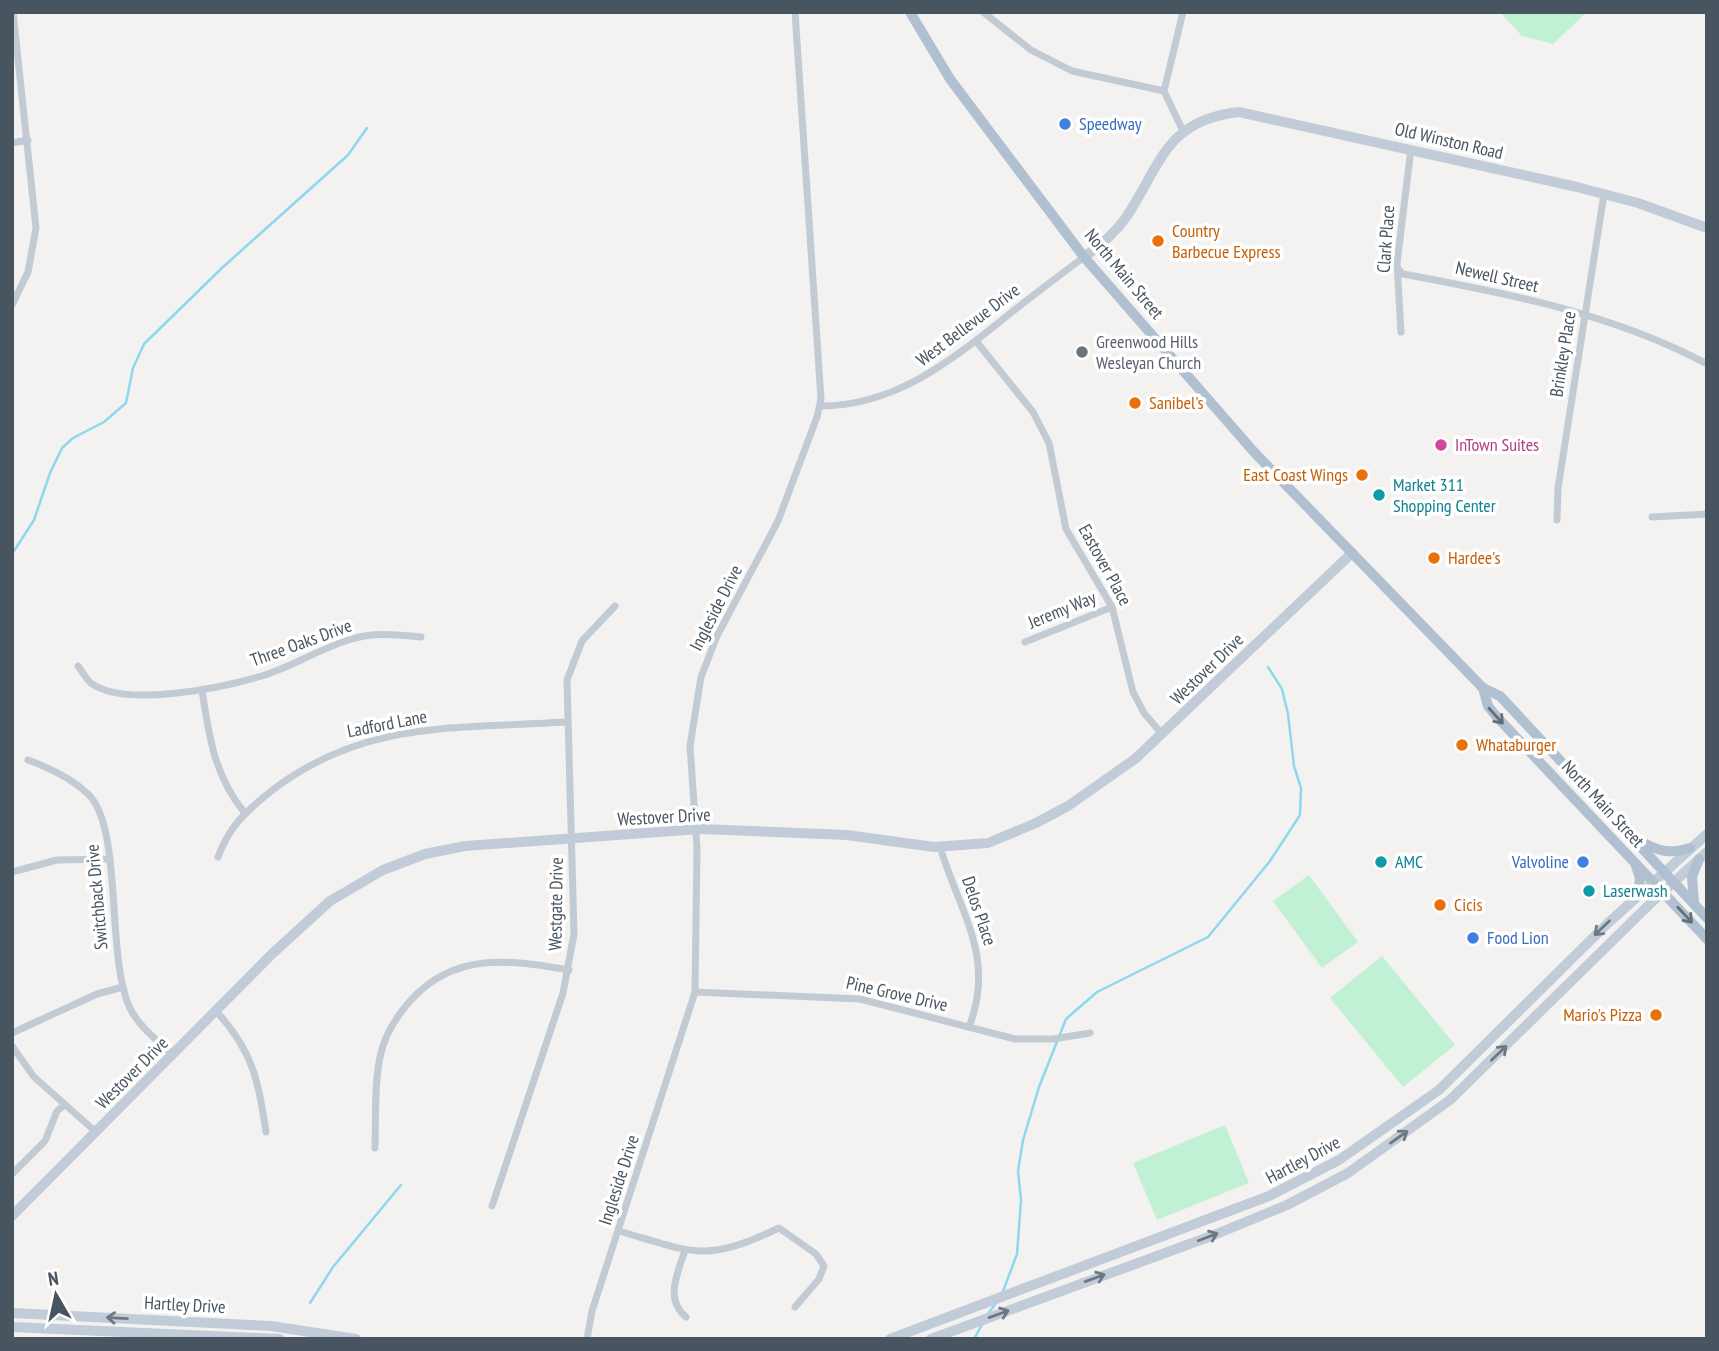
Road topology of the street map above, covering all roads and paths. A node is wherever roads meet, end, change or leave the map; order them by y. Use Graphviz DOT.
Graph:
graph roads {
  1 [pos="13,12"];
  2 [pos="795,12"];
  3 [pos="910,12"];
  4 [pos="982,12"];
  5 [pos="1183,12"];
  6 [pos="1164,91"];
  7 [pos="1183,131"];
  8 [pos="29,140"];
  9 [pos="12,143"];
  10 [pos="1411,149"];
  11 [pos="1604,194"];
  12 [pos="1707,228"];
  13 [pos="1084,257"];
  14 [pos="1398,269"];
  15 [pos="12,305"];
  16 [pos="1585,315"];
  17 [pos="1401,332"];
  18 [pos="976,341"];
  19 [pos="1707,364"];
  20 [pos="820,406"];
  21 [pos="1707,513"];
  22 [pos="1652,517"];
  23 [pos="1557,520"];
  24 [pos="1352,553"];
  25 [pos="615,606"];
  26 [pos="1112,607"];
  27 [pos="421,637"];
  28 [pos="1025,642"];
  29 [pos="78,666"];
  30 [pos="1483,688"];
  31 [pos="202,690"];
  32 [pos="566,722"];
  33 [pos="1162,734"];
  34 [pos="29,760"];
  35 [pos="244,813"];
  36 [pos="694,830"];
  37 [pos="1707,834"];
  38 [pos="1634,837"];
  39 [pos="572,838"];
  40 [pos="940,848"];
  41 [pos="1690,848"];
  42 [pos="1703,856"];
  43 [pos="218,857"];
  44 [pos="110,859"];
  45 [pos="1635,864"];
  46 [pos="1664,870"];
  47 [pos="12,872"];
  48 [pos="1652,881"];
  49 [pos="1674,882"];
  50 [pos="1662,892"];
  51 [pos="1638,894"];
  52 [pos="1694,905"];
  53 [pos="1707,919"];
  54 [pos="1707,939"];
  55 [pos="569,970"];
  56 [pos="123,987"];
  57 [pos="695,992"];
  58 [pos="216,1011"];
  59 [pos="969,1027"];
  60 [pos="12,1033"];
  61 [pos="1090,1033"];
  62 [pos="12,1046"];
  63 [pos="172,1054"];
  64 [pos="63,1106"];
  65 [pos="96,1132"];
  66 [pos="266,1132"];
  67 [pos="375,1148"];
  68 [pos="12,1174"];
  69 [pos="492,1206"];
  70 [pos="12,1216"];
  71 [pos="618,1231"];
  72 [pos="685,1250"];
  73 [pos="795,1307"];
  74 [pos="12,1313"];
  75 [pos="686,1317"];
  76 [pos="12,1328"];
  77 [pos="280,1339"];
  78 [pos="356,1339"];
  79 [pos="587,1339"];
  80 [pos="890,1339"];
  81 [pos="931,1339"];
  1 -- 8 [label="street"];
  2 -- 20 [label="street, Ingleside Drive"];
  3 -- 13 [label="main road, North Main Street"];
  4 -- 6 [label="street"];
  5 -- 6 [label="street"];
  6 -- 7 [label="street"];
  7 -- 10 [label="street, Old Winston Road"];
  7 -- 13 [label="street, Old Winston Road"];
  8 -- 9 [label="street"];
  8 -- 15 [label="street"];
  10 -- 11 [label="street, Old Winston Road"];
  10 -- 14 [label="street, Clark Place"];
  11 -- 12 [label="street, Old Winston Road"];
  11 -- 16 [label="street, Brinkley Place"];
  13 -- 18 [label="street, West Bellevue Drive"];
  13 -- 24 [label="main road, North Main Street"];
  14 -- 16 [label="street, Newell Street"];
  14 -- 17 [label="street, Clark Place"];
  16 -- 19 [label="street, Newell Street"];
  16 -- 23 [label="street, Brinkley Place"];
  18 -- 20 [label="street, West Bellevue Drive"];
  18 -- 26 [label="street, Eastover Place"];
  20 -- 36 [label="street, Ingleside Drive"];
  21 -- 22 [label="street"];
  24 -- 30 [label="main road, North Main Street"];
  24 -- 33 [label="street, Westover Drive"];
  25 -- 32 [label="street, Westgate Drive"];
  26 -- 28 [label="street, Jeremy Way"];
  26 -- 33 [label="street, Eastover Place"];
  27 -- 31 [label="street, Three Oaks Drive"];
  29 -- 31 [label="street, Three Oaks Drive"];
  30 -- 38 [label="main road, North Main Street"];
  30 -- 45 [label="main road, North Main Street, one-way"];
  31 -- 35 [label="street"];
  32 -- 35 [label="street, Ladford Lane"];
  32 -- 39 [label="street, Westgate Drive"];
  33 -- 40 [label="street, Westover Drive"];
  34 -- 44 [label="street, Switchback Drive"];
  35 -- 43 [label="street, Ladford Lane"];
  36 -- 39 [label="street, Westover Drive"];
  36 -- 40 [label="street, Westover Drive"];
  36 -- 57 [label="street, Ingleside Drive"];
  37 -- 41 [label="street, Hartley Drive"];
  38 -- 41 [label="main road"];
  38 -- 46 [label="main road, North Main Street"];
  39 -- 55 [label="street, Westgate Drive"];
  39 -- 58 [label="street, Westover Drive"];
  40 -- 59 [label="street, Delos Place"];
  41 -- 46 [label="street, Hartley Drive"];
  42 -- 49 [label="street, Hartley Drive"];
  42 -- 52 [label="main road"];
  44 -- 47 [label="street"];
  44 -- 56 [label="street, Switchback Drive"];
  45 -- 48 [label="main road, North Main Street"];
  45 -- 51 [label="main road"];
  46 -- 48 [label="street, Hartley Drive"];
  46 -- 49 [label="main road, North Main Street"];
  48 -- 50 [label="main road, North Main Street"];
  48 -- 51 [label="street, Hartley Drive"];
  49 -- 50 [label="street, Hartley Drive"];
  49 -- 52 [label="main road, North Main Street"];
  50 -- 54 [label="main road, North Main Street, one-way"];
  81 -- 50 [label="street, Hartley Drive, one-way"];
  51 -- 80 [label="street, Hartley Drive, one-way"];
  52 -- 53 [label="main road, North Main Street"];
  55 -- 67 [label="street"];
  55 -- 69 [label="street, Westgate Drive"];
  56 -- 60 [label="street"];
  56 -- 63 [label="street, Switchback Drive"];
  57 -- 59 [label="street, Pine Grove Drive"];
  57 -- 71 [label="street, Ingleside Drive"];
  58 -- 63 [label="street, Westover Drive"];
  58 -- 66 [label="street"];
  59 -- 61 [label="street, Pine Grove Drive"];
  62 -- 64 [label="street"];
  63 -- 65 [label="street, Westover Drive"];
  64 -- 65 [label="street"];
  64 -- 68 [label="street"];
  65 -- 70 [label="street, Westover Drive"];
  71 -- 72 [label="street"];
  71 -- 79 [label="street, Ingleside Drive"];
  72 -- 73 [label="street"];
  72 -- 75 [label="street"];
  78 -- 74 [label="street, Hartley Drive, one-way"];
  76 -- 77 [label="street, Hartley Drive"];
}
